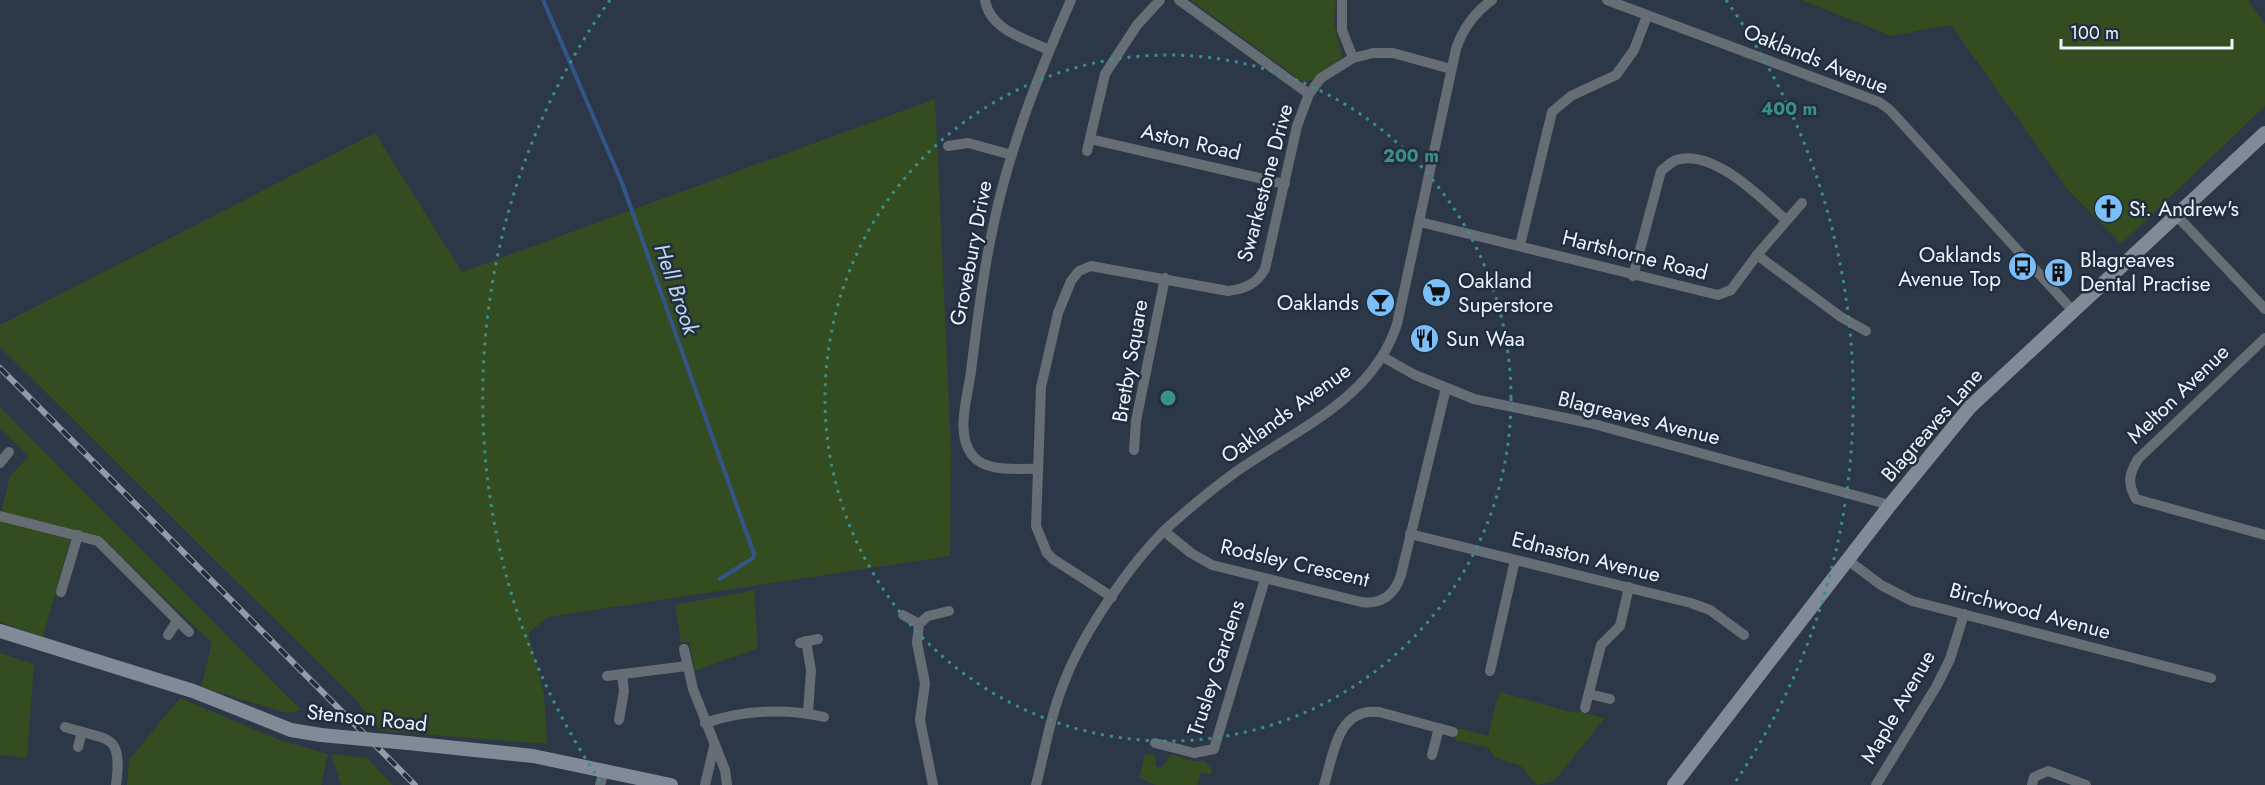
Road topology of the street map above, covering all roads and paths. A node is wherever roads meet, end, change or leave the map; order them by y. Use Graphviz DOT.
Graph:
graph roads {
  1 [pos="985,0"];
  2 [pos="1071,0"];
  3 [pos="1160,0"];
  4 [pos="1179,0"];
  5 [pos="1342,0"];
  6 [pos="1492,0"];
  7 [pos="1607,0"];
  8 [pos="1647,16"];
  9 [pos="1049,50"];
  10 [pos="1353,58"];
  11 [pos="1451,69"];
  12 [pos="1309,94"];
  13 [pos="2265,134"];
  14 [pos="1090,139"];
  15 [pos="948,146"];
  16 [pos="1087,151"];
  17 [pos="1012,155"];
  18 [pos="1285,184"];
  19 [pos="1802,203"];
  20 [pos="2177,216"];
  21 [pos="1786,220"];
  22 [pos="1420,222"];
  23 [pos="1520,246"];
  24 [pos="1757,255"];
  25 [pos="1632,276"];
  26 [pos="1165,278"];
  27 [pos="2265,309"];
  28 [pos="2073,311"];
  29 [pos="1866,331"];
  30 [pos="2265,338"];
  31 [pos="1383,357"];
  32 [pos="1446,388"];
  33 [pos="1134,450"];
  34 [pos="9,452"];
  35 [pos="0,463"];
  36 [pos="1037,469"];
  37 [pos="1890,505"];
  38 [pos="0,516"];
  39 [pos="1164,531"];
  40 [pos="1410,534"];
  41 [pos="78,535"];
  42 [pos="2265,535"];
  43 [pos="1515,560"];
  44 [pos="1849,561"];
  45 [pos="1265,579"];
  46 [pos="1629,587"];
  47 [pos="62,592"];
  48 [pos="1112,597"];
  49 [pos="949,611"];
  50 [pos="1964,614"];
  51 [pos="903,615"];
  52 [pos="177,621"];
  53 [pos="919,624"];
  54 [pos="0,630"];
  55 [pos="189,632"];
  56 [pos="168,635"];
  57 [pos="1744,635"];
  58 [pos="818,639"];
  59 [pos="684,649"];
  60 [pos="687,666"];
  61 [pos="1490,670"];
  62 [pos="622,674"];
  63 [pos="607,676"];
  64 [pos="2211,678"];
  65 [pos="1589,694"];
  66 [pos="1610,699"];
  67 [pos="1585,708"];
  68 [pos="808,713"];
  69 [pos="824,717"];
  70 [pos="619,720"];
  71 [pos="705,723"];
  72 [pos="65,727"];
  73 [pos="1439,728"];
  74 [pos="82,732"];
  75 [pos="1453,732"];
  76 [pos="1155,743"];
  77 [pos="714,746"];
  78 [pos="78,747"];
  79 [pos="1432,755"];
  80 [pos="604,771"];
  81 [pos="116,785"];
  82 [pos="600,785"];
  83 [pos="671,785"];
  84 [pos="705,785"];
  85 [pos="727,785"];
  86 [pos="933,785"];
  87 [pos="1036,785"];
  88 [pos="1324,785"];
  89 [pos="1674,785"];
  90 [pos="1876,785"];
  91 [pos="2032,785"];
  92 [pos="2086,785"];
  1 -- 9 [label="street"];
  2 -- 9 [label="street, Grovebury Drive"];
  3 -- 14 [label="street"];
  4 -- 12 [label="street"];
  5 -- 10 [label="street"];
  6 -- 11 [label="street, Oaklands Avenue"];
  7 -- 8 [label="street, Oaklands Avenue"];
  8 -- 23 [label="street"];
  8 -- 28 [label="street, Oaklands Avenue"];
  9 -- 17 [label="street, Grovebury Drive"];
  10 -- 11 [label="street, Swarkestone Drive"];
  10 -- 12 [label="street, Swarkestone Drive"];
  11 -- 22 [label="street, Oaklands Avenue"];
  12 -- 18 [label="street, Swarkestone Drive"];
  13 -- 20 [label="street, Blagreaves Lane"];
  14 -- 16 [label="street"];
  14 -- 18 [label="street, Aston Road"];
  15 -- 17 [label="street"];
  17 -- 36 [label="street, Grovebury Drive"];
  18 -- 26 [label="street, Swarkestone Drive"];
  19 -- 21 [label="street, Hartshorne Road"];
  20 -- 27 [label="street"];
  20 -- 28 [label="street, Blagreaves Lane"];
  21 -- 24 [label="street, Hartshorne Road"];
  21 -- 25 [label="street"];
  22 -- 23 [label="street, Hartshorne Road"];
  22 -- 31 [label="street, Oaklands Avenue"];
  23 -- 25 [label="street, Hartshorne Road"];
  24 -- 25 [label="street, Hartshorne Road"];
  24 -- 29 [label="street"];
  26 -- 33 [label="street, Bretby Square"];
  26 -- 36 [label="street, Swarkestone Drive"];
  28 -- 37 [label="street, Blagreaves Lane"];
  30 -- 42 [label="street, Melton Avenue"];
  31 -- 32 [label="street, Blagreaves Avenue"];
  31 -- 39 [label="street, Oaklands Avenue"];
  32 -- 37 [label="street, Blagreaves Avenue"];
  32 -- 40 [label="street, Rodsley Crescent"];
  34 -- 35 [label="street"];
  36 -- 48 [label="street, Swarkestone Drive"];
  37 -- 44 [label="street, Blagreaves Lane"];
  38 -- 41 [label="street"];
  39 -- 45 [label="street, Rodsley Crescent"];
  39 -- 48 [label="street, Oaklands Avenue"];
  40 -- 43 [label="street, Ednaston Avenue"];
  40 -- 45 [label="street, Rodsley Crescent"];
  41 -- 47 [label="street"];
  41 -- 52 [label="street"];
  43 -- 46 [label="street, Ednaston Avenue"];
  43 -- 61 [label="street"];
  44 -- 50 [label="street, Birchwood Avenue"];
  44 -- 89 [label="street, Blagreaves Lane"];
  45 -- 76 [label="street, Trusley Gardens"];
  46 -- 57 [label="street, Ednaston Avenue"];
  46 -- 65 [label="street"];
  48 -- 87 [label="street, Oaklands Avenue"];
  49 -- 53 [label="street"];
  50 -- 64 [label="street, Birchwood Avenue"];
  50 -- 90 [label="street, Maple Avenue"];
  51 -- 53 [label="street"];
  52 -- 55 [label="street"];
  52 -- 56 [label="street"];
  53 -- 86 [label="street"];
  54 -- 80 [label="street, Stenson Road, bridge"];
  58 -- 68 [label="street"];
  59 -- 60 [label="street"];
  60 -- 62 [label="street"];
  60 -- 71 [label="street"];
  62 -- 63 [label="street"];
  62 -- 70 [label="street"];
  65 -- 66 [label="street"];
  65 -- 67 [label="street"];
  68 -- 69 [label="street"];
  68 -- 71 [label="street"];
  71 -- 77 [label="street"];
  72 -- 74 [label="street"];
  73 -- 75 [label="street"];
  73 -- 79 [label="street"];
  73 -- 88 [label="street"];
  74 -- 78 [label="street"];
  74 -- 81 [label="street"];
  77 -- 84 [label="street"];
  77 -- 85 [label="street"];
  80 -- 82 [label="street"];
  80 -- 83 [label="street, Stenson Road"];
  91 -- 92 [label="street"];
}
